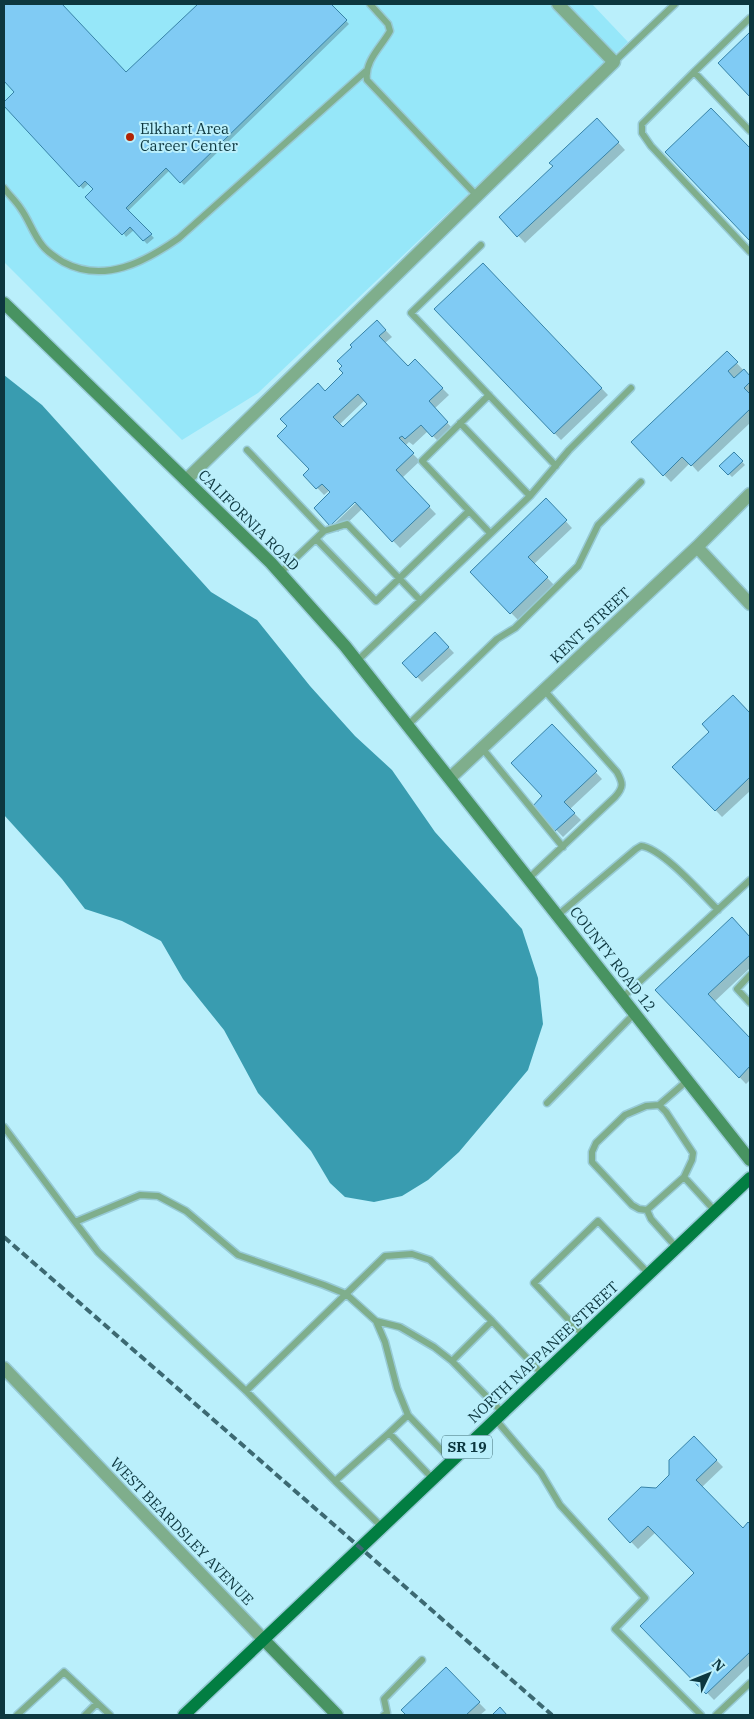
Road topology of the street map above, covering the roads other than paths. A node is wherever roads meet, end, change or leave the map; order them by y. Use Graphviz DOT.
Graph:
graph roads {
  1 [pos="370,4"];
  2 [pos="558,4"];
  3 [pos="674,4"];
  4 [pos="750,18"];
  5 [pos="614,62"];
  6 [pos="366,72"];
  7 [pos="694,72"];
  8 [pos="750,131"];
  9 [pos="4,188"];
  10 [pos="477,196"];
  11 [pos="481,245"];
  12 [pos="750,252"];
  13 [pos="4,303"];
  14 [pos="631,388"];
  15 [pos="489,395"];
  16 [pos="460,423"];
  17 [pos="247,450"];
  18 [pos="556,466"];
  19 [pos="186,480"];
  20 [pos="641,482"];
  21 [pos="750,494"];
  22 [pos="530,496"];
  23 [pos="469,511"];
  24 [pos="324,531"];
  25 [pos="490,533"];
  26 [pos="316,539"];
  27 [pos="697,547"];
  28 [pos="280,573"];
  29 [pos="399,579"];
  30 [pos="420,600"];
  31 [pos="750,604"];
  32 [pos="357,661"];
  33 [pos="544,690"];
  34 [pos="408,725"];
  35 [pos="482,748"];
  36 [pos="450,778"];
  37 [pos="563,847"];
  38 [pos="529,878"];
  39 [pos="750,880"];
  40 [pos="718,910"];
  41 [pos="558,915"];
  42 [pos="750,975"];
  43 [pos="623,996"];
  44 [pos="750,1003"];
  45 [pos="635,1013"];
  46 [pos="688,1080"];
  47 [pos="547,1103"];
  48 [pos="659,1105"];
  49 [pos="4,1127"];
  50 [pos="750,1160"];
  51 [pos="684,1176"];
  52 [pos="750,1178"];
  53 [pos="647,1210"];
  54 [pos="716,1212"];
  55 [pos="75,1222"];
  56 [pos="676,1248"];
  57 [pos="649,1274"];
  58 [pos="346,1294"];
  59 [pos="376,1321"];
  60 [pos="492,1321"];
  61 [pos="584,1336"];
  62 [pos="452,1361"];
  63 [pos="4,1368"];
  64 [pos="543,1375"];
  65 [pos="246,1391"];
  66 [pos="408,1415"];
  67 [pos="499,1416"];
  68 [pos="390,1433"];
  69 [pos="452,1461"];
  70 [pos="433,1479"];
  71 [pos="335,1481"];
  72 [pos="382,1527"];
  73 [pos="264,1640"];
  74 [pos="422,1660"];
  75 [pos="750,1683"];
  76 [pos="97,1703"];
  77 [pos="387,1714"];
  78 [pos="17,1715"];
  79 [pos="85,1715"];
  80 [pos="110,1715"];
  81 [pos="184,1715"];
  82 [pos="336,1715"];
  83 [pos="701,1715"];
  84 [pos="716,1715"];
  1 -- 6 [label="lane"];
  2 -- 5 [label="street"];
  3 -- 5 [label="lane"];
  4 -- 7 [label="lane"];
  5 -- 10 [label="street"];
  6 -- 9 [label="lane"];
  6 -- 10 [label="lane"];
  7 -- 8 [label="lane"];
  7 -- 12 [label="lane"];
  10 -- 19 [label="street"];
  11 -- 15 [label="lane"];
  13 -- 19 [label="main road, CALIFORNIA ROAD"];
  14 -- 18 [label="lane"];
  15 -- 16 [label="lane"];
  15 -- 18 [label="lane"];
  16 -- 22 [label="lane"];
  16 -- 23 [label="lane"];
  17 -- 24 [label="lane"];
  18 -- 22 [label="lane"];
  19 -- 28 [label="main road, CALIFORNIA ROAD"];
  20 -- 34 [label="lane"];
  21 -- 27 [label="street, KENT STREET"];
  22 -- 25 [label="lane"];
  23 -- 25 [label="lane"];
  23 -- 29 [label="lane"];
  24 -- 26 [label="lane"];
  24 -- 29 [label="lane"];
  25 -- 30 [label="lane"];
  26 -- 28 [label="lane"];
  26 -- 29 [label="lane"];
  27 -- 31 [label="street"];
  27 -- 33 [label="street, KENT STREET"];
  28 -- 32 [label="main road, CALIFORNIA ROAD"];
  29 -- 30 [label="lane"];
  30 -- 32 [label="lane"];
  32 -- 34 [label="main road, CALIFORNIA ROAD"];
  33 -- 35 [label="street, KENT STREET"];
  33 -- 37 [label="lane"];
  34 -- 36 [label="main road, CALIFORNIA ROAD"];
  35 -- 36 [label="street, KENT STREET"];
  35 -- 37 [label="lane"];
  36 -- 38 [label="main road, COUNTY ROAD 12"];
  37 -- 38 [label="lane"];
  38 -- 41 [label="main road, COUNTY ROAD 12"];
  39 -- 40 [label="lane"];
  40 -- 41 [label="lane"];
  40 -- 43 [label="lane"];
  41 -- 43 [label="main road, COUNTY ROAD 12"];
  42 -- 44 [label="lane"];
  43 -- 45 [label="main road, COUNTY ROAD 12"];
  45 -- 46 [label="main road, COUNTY ROAD 12"];
  45 -- 47 [label="lane"];
  46 -- 48 [label="lane"];
  46 -- 50 [label="main road, COUNTY ROAD 12"];
  48 -- 51 [label="lane"];
  48 -- 53 [label="lane"];
  49 -- 55 [label="lane"];
  51 -- 53 [label="lane"];
  51 -- 54 [label="lane"];
  52 -- 54 [label="main road, NORTH NAPPANEE STREET / SR 19"];
  53 -- 56 [label="lane"];
  54 -- 56 [label="main road, NORTH NAPPANEE STREET / SR 19"];
  55 -- 58 [label="lane"];
  55 -- 65 [label="lane"];
  56 -- 57 [label="main road, NORTH NAPPANEE STREET / SR 19"];
  57 -- 61 [label="main road, NORTH NAPPANEE STREET / SR 19"];
  57 -- 61 [label="lane"];
  58 -- 59 [label="lane"];
  58 -- 60 [label="lane"];
  58 -- 65 [label="lane"];
  59 -- 62 [label="lane"];
  59 -- 66 [label="lane"];
  60 -- 62 [label="lane"];
  60 -- 64 [label="lane"];
  61 -- 64 [label="main road, NORTH NAPPANEE STREET / SR 19"];
  62 -- 67 [label="lane"];
  63 -- 73 [label="street, WEST BEARDSLEY AVENUE"];
  64 -- 67 [label="main road, NORTH NAPPANEE STREET / SR 19"];
  65 -- 71 [label="lane"];
  66 -- 68 [label="lane"];
  66 -- 69 [label="lane"];
  67 -- 69 [label="main road, NORTH NAPPANEE STREET / SR 19"];
  67 -- 83 [label="lane"];
  68 -- 70 [label="lane"];
  68 -- 71 [label="lane"];
  69 -- 70 [label="main road, NORTH NAPPANEE STREET / SR 19"];
  70 -- 72 [label="main road, NORTH NAPPANEE STREET / SR 19"];
  71 -- 72 [label="lane"];
  72 -- 73 [label="main road, NORTH NAPPANEE STREET / SR 19"];
  73 -- 81 [label="main road, NORTH NAPPANEE STREET / SR 19"];
  73 -- 82 [label="main road, WEST BEARDSLEY AVENUE"];
  74 -- 77 [label="lane"];
  75 -- 84 [label="lane"];
  76 -- 78 [label="lane"];
  76 -- 79 [label="lane"];
  76 -- 80 [label="lane"];
}
